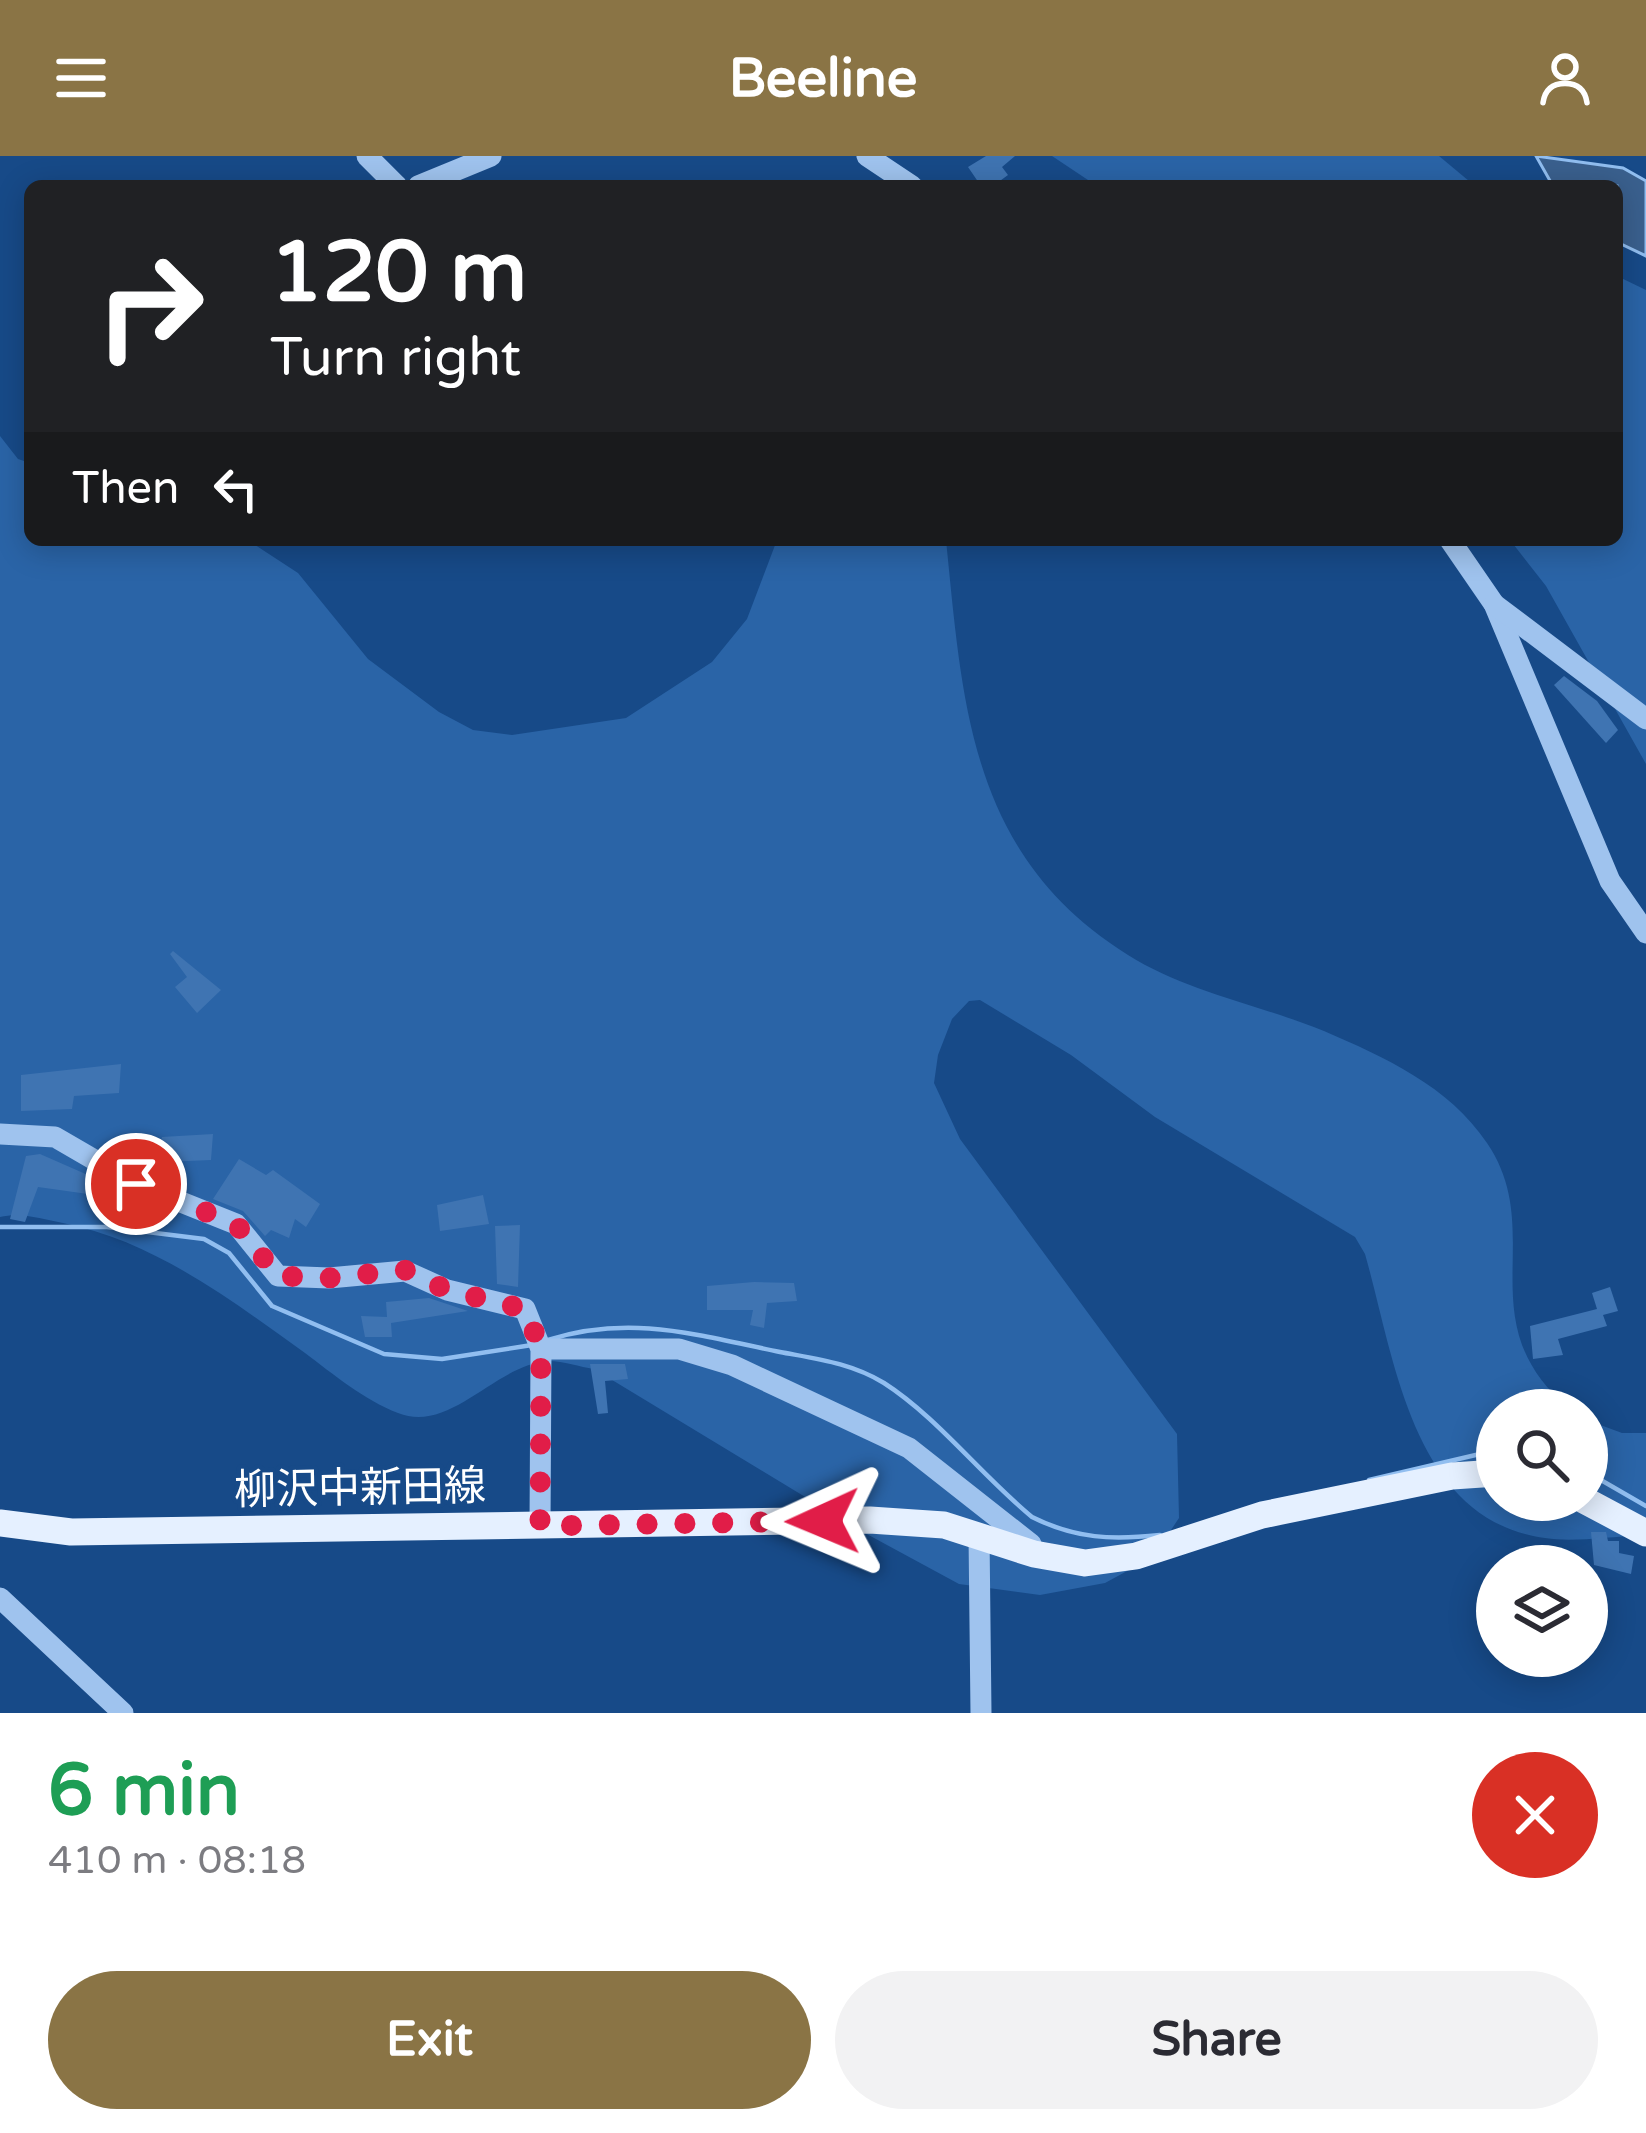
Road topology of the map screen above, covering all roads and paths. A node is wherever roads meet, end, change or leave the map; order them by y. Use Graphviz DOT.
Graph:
graph roads {
  1 [pos="367,156"];
  2 [pos="491,156"];
  3 [pos="867,156"];
  4 [pos="391,180"];
  5 [pos="433,180"];
  6 [pos="903,180"];
  7 [pos="1454,546"];
  8 [pos="1494,604"];
  9 [pos="1646,719"];
  10 [pos="1646,933"];
  11 [pos="0,1134"];
  12 [pos="541,1349"];
  13 [pos="1476,1475"];
  14 [pos="1608,1513"];
  15 [pos="0,1522"];
  16 [pos="540,1526"];
  17 [pos="1646,1533"];
  18 [pos="979,1535"];
  19 [pos="1034,1555"];
  20 [pos="0,1598"];
  21 [pos="123,1713"];
  22 [pos="981,1713"];
  1 -- 4 [label="street"];
  2 -- 5 [label="street"];
  3 -- 6 [label="street"];
  7 -- 8 [label="street"];
  8 -- 9 [label="street"];
  8 -- 10 [label="street"];
  11 -- 12 [label="street"];
  12 -- 16 [label="street"];
  12 -- 19 [label="street"];
  13 -- 19 [label="main road, 柳沢中新田線"];
  14 -- 17 [label="main road"];
  15 -- 16 [label="main road, 柳沢中新田線"];
  16 -- 18 [label="main road, 柳沢中新田線"];
  18 -- 19 [label="main road, 柳沢中新田線"];
  18 -- 22 [label="street"];
  20 -- 21 [label="street"];
}
